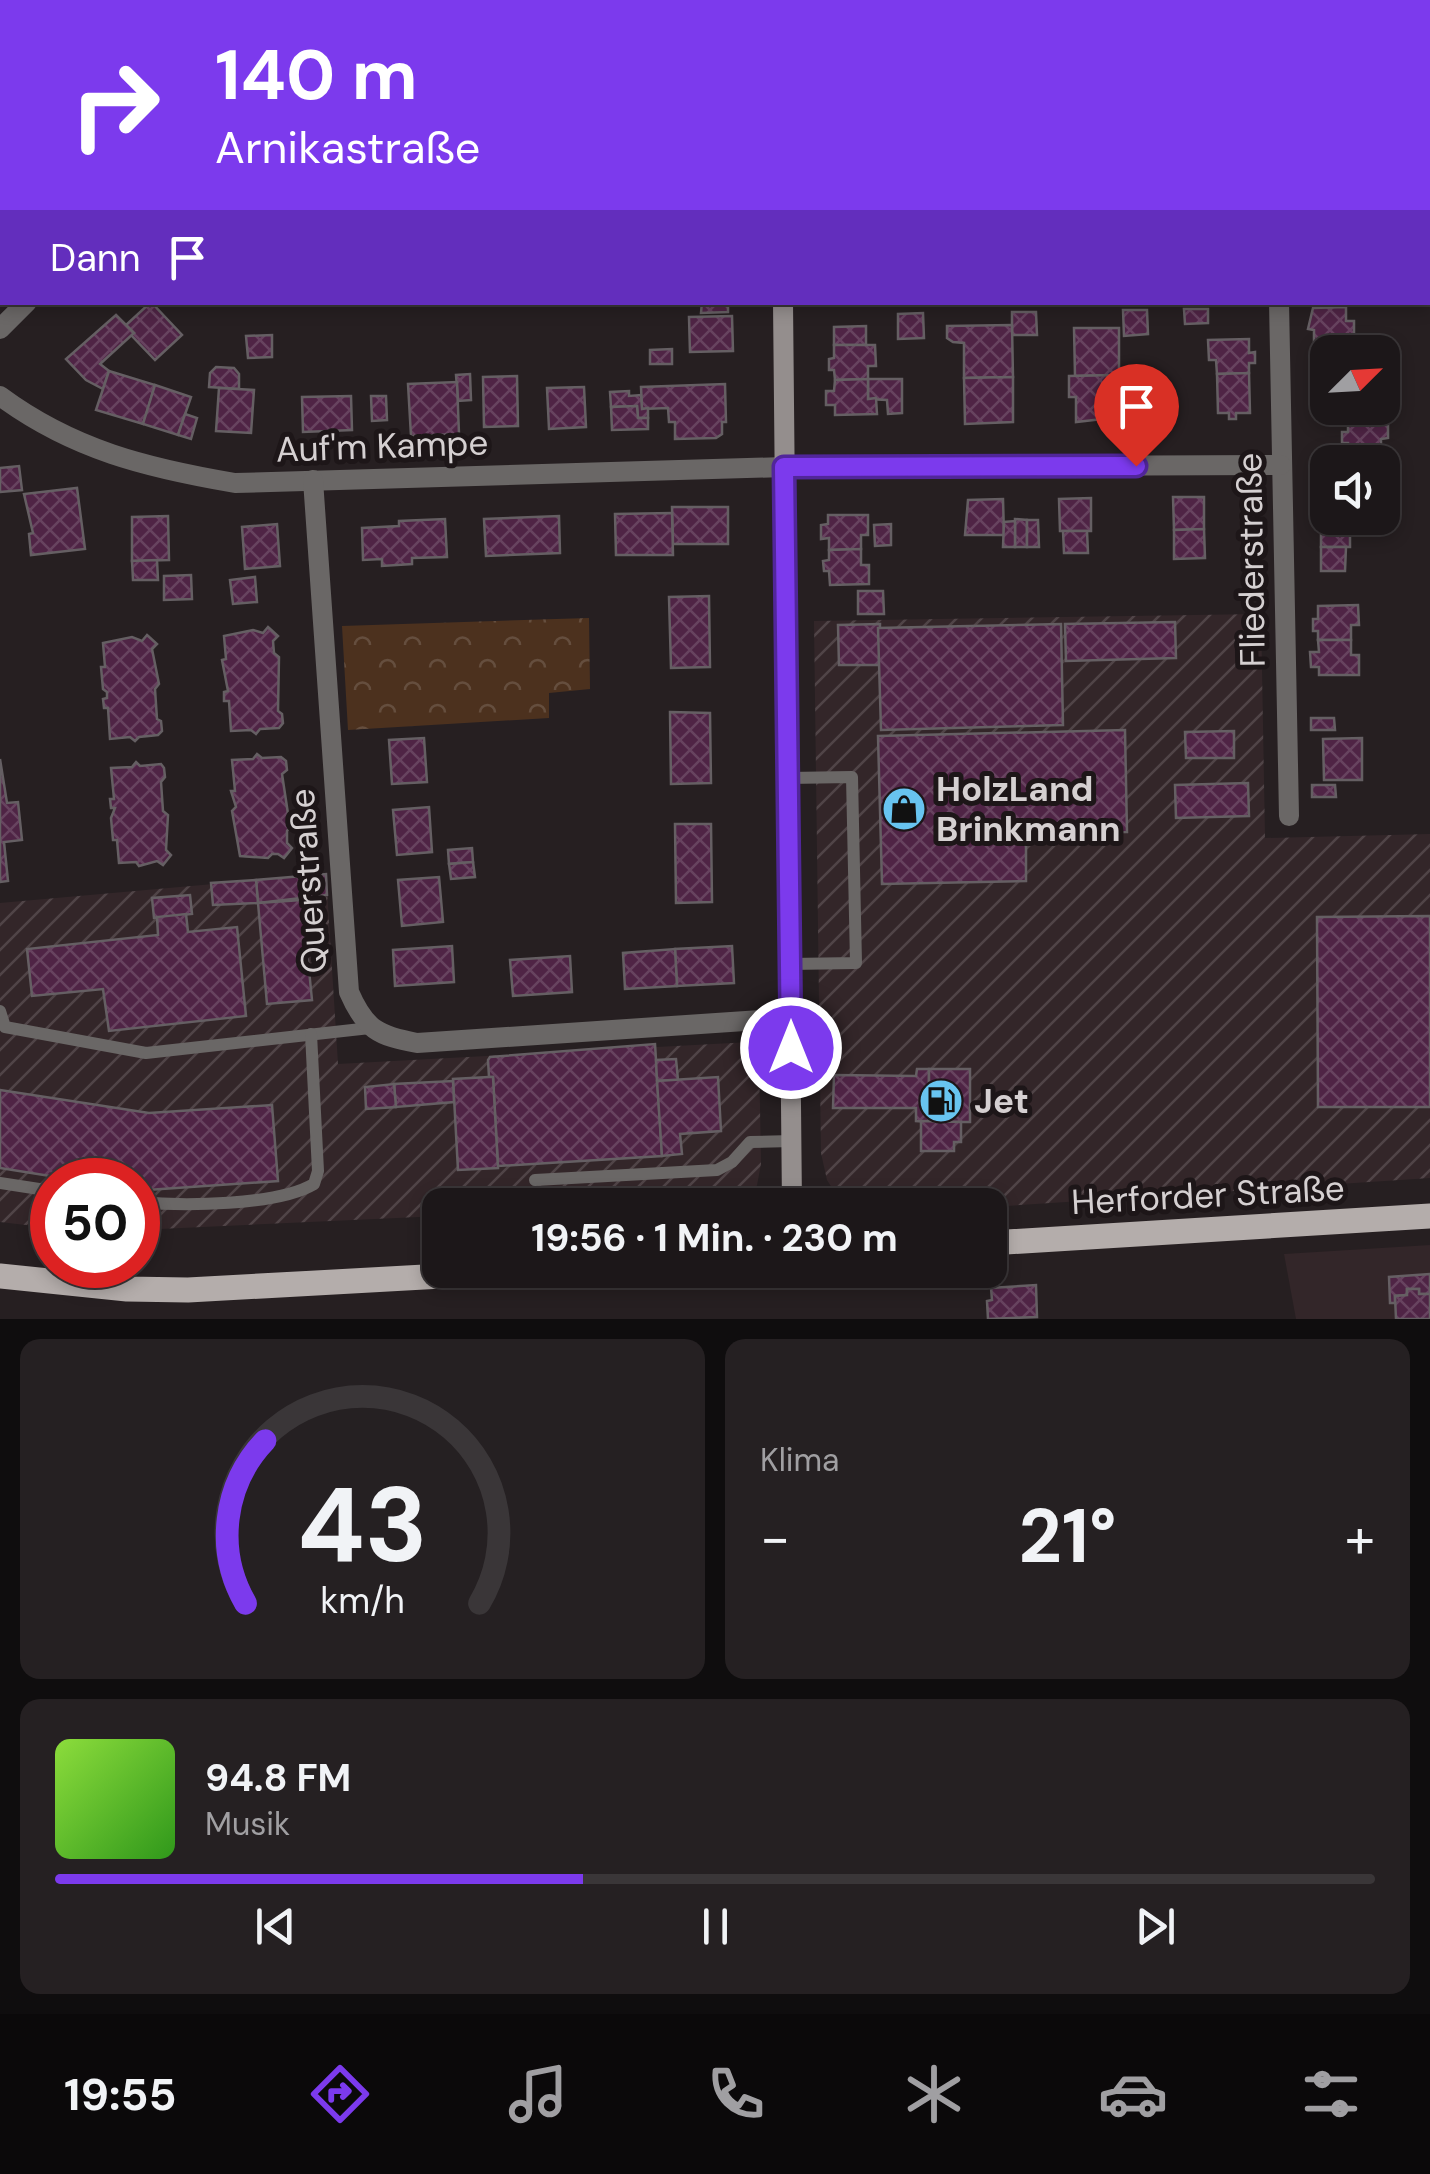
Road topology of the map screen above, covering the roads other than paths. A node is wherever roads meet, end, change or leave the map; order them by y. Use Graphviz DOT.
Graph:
graph roads {
  1 [pos="24,305"];
  2 [pos="783,305"];
  3 [pos="1278,305"];
  4 [pos="0,329"];
  5 [pos="0,396"];
  6 [pos="1282,465"];
  7 [pos="784,467"];
  8 [pos="313,480"];
  9 [pos="788,778"];
  10 [pos="1288,816"];
  11 [pos="790,964"];
  12 [pos="0,1011"];
  13 [pos="791,1018"];
  14 [pos="370,1028"];
  15 [pos="311,1034"];
  16 [pos="792,1141"];
  17 [pos="535,1180"];
  18 [pos="0,1182"];
  19 [pos="30,1187"];
  20 [pos="792,1188"];
  21 [pos="160,1203"];
  22 [pos="1430,1216"];
  23 [pos="1007,1242"];
  24 [pos="0,1276"];
  25 [pos="422,1277"];
  1 -- 4 [label="street"];
  2 -- 7 [label="main road"];
  3 -- 6 [label="street, Fliederstraße"];
  5 -- 8 [label="street, Auf'm Kampe"];
  6 -- 7 [label="street, Auf'm Kampe"];
  6 -- 10 [label="street, Fliederstraße"];
  7 -- 8 [label="street, Auf'm Kampe"];
  7 -- 9 [label="main road"];
  8 -- 14 [label="street, Querstraße"];
  9 -- 11 [label="main road"];
  9 -- 11 [label="lane"];
  11 -- 13 [label="main road"];
  12 -- 15 [label="lane"];
  13 -- 14 [label="street"];
  13 -- 16 [label="main road"];
  14 -- 15 [label="lane"];
  15 -- 21 [label="lane"];
  16 -- 17 [label="lane"];
  16 -- 20 [label="main road"];
  18 -- 19 [label="lane"];
  22 -- 23 [label="main road, Herforder Straße"];
  24 -- 25 [label="main road"];
}
